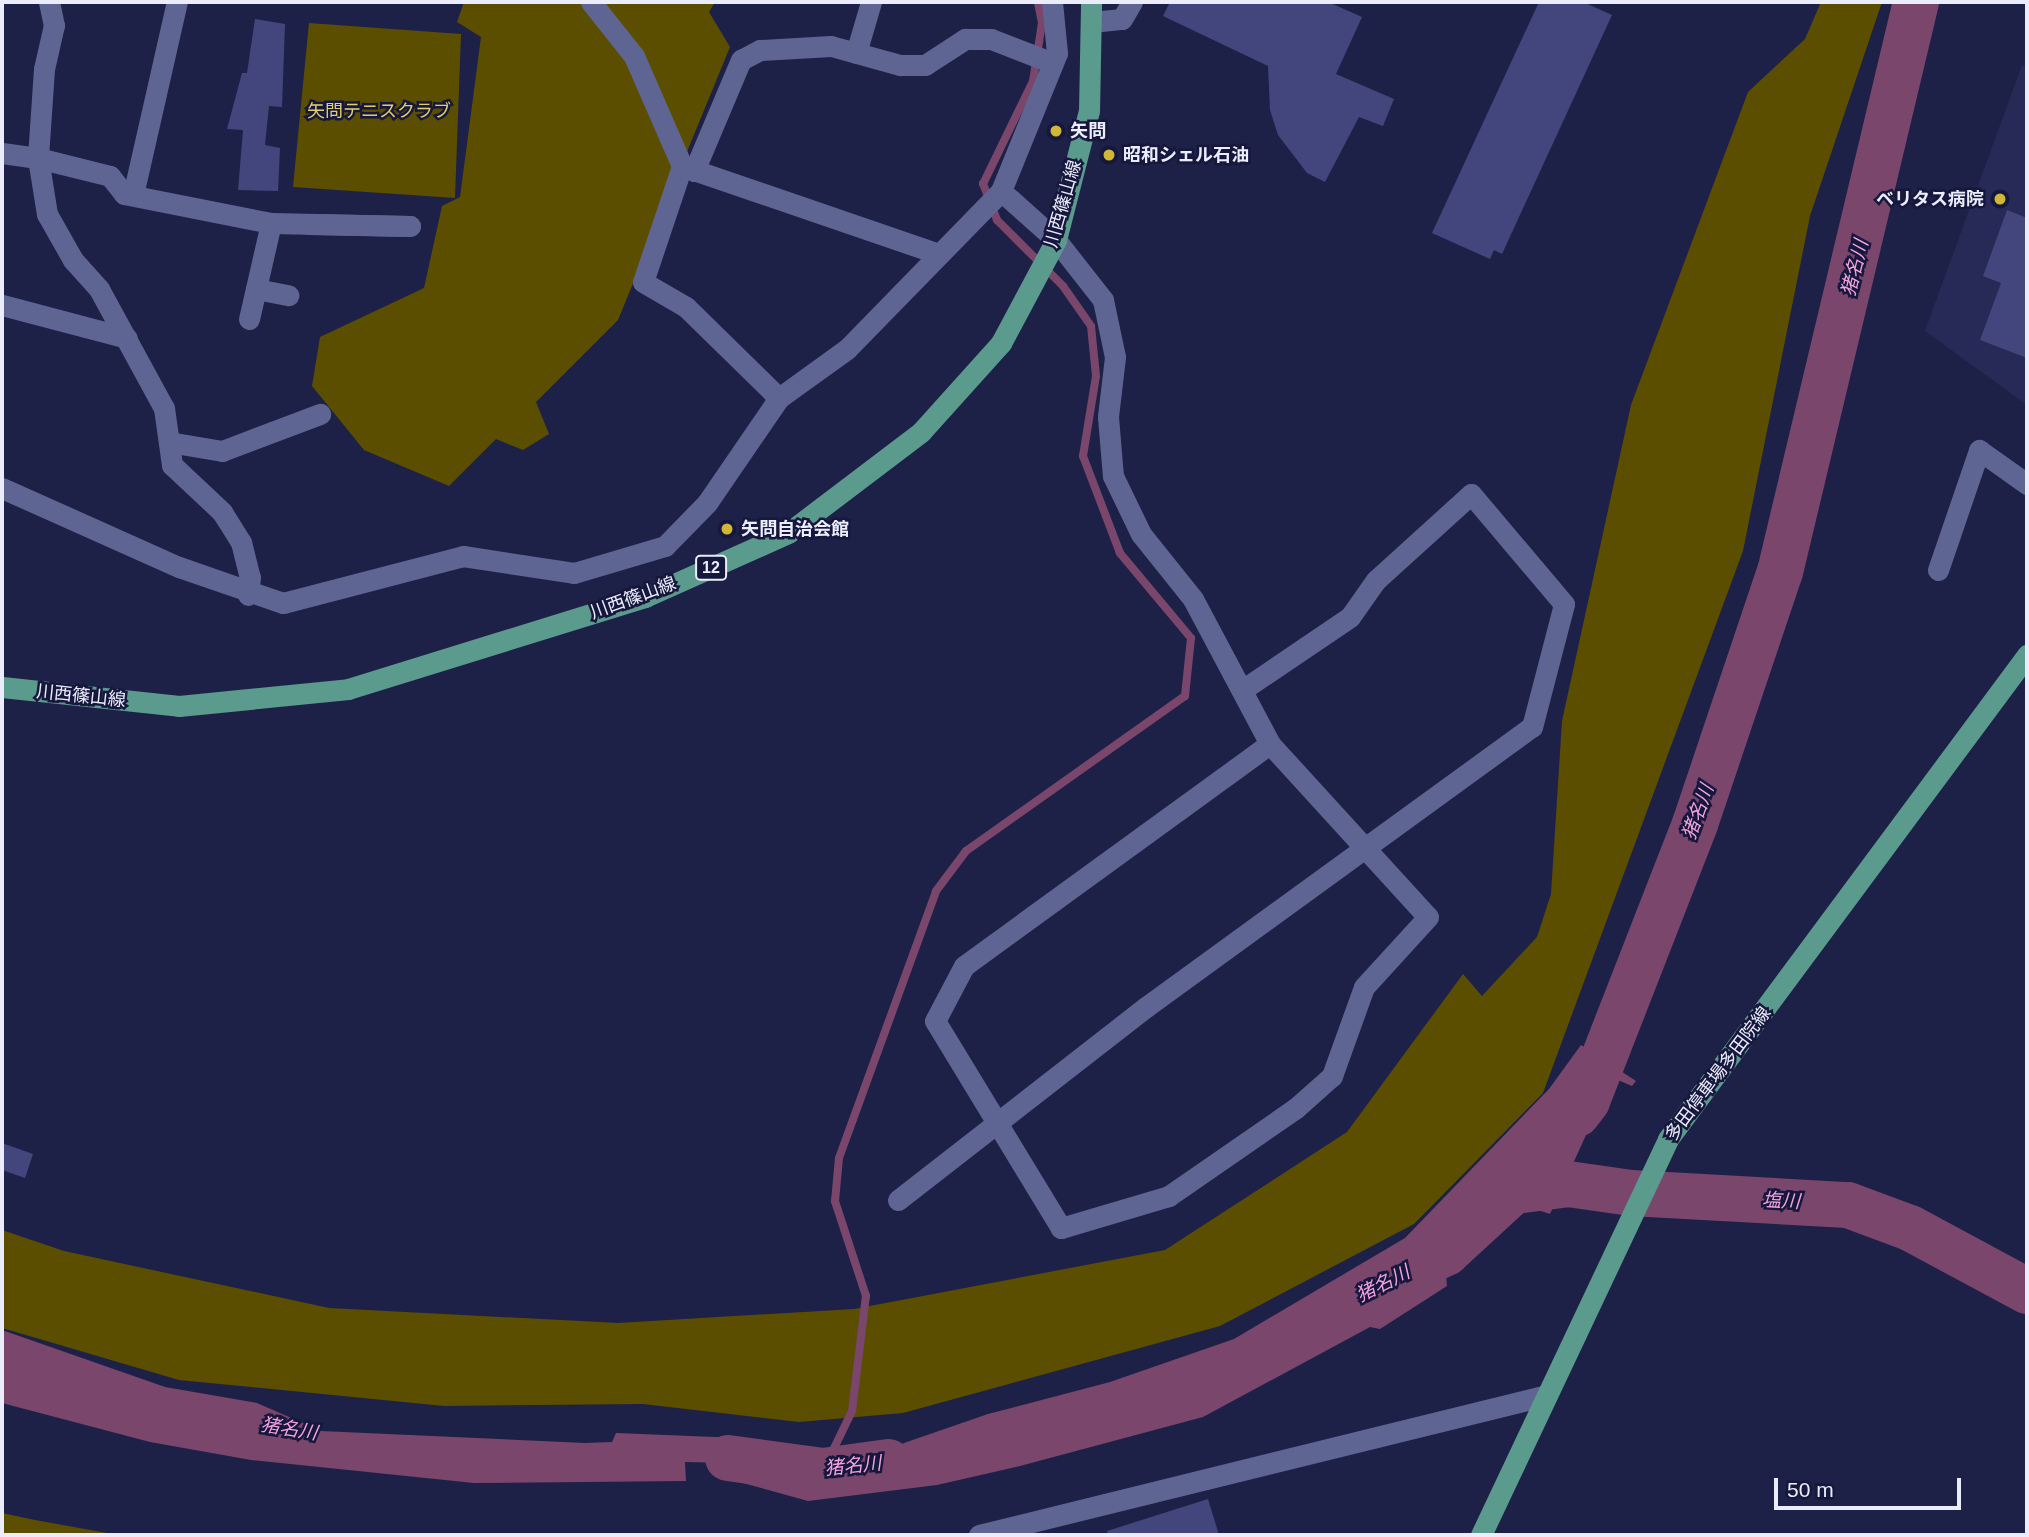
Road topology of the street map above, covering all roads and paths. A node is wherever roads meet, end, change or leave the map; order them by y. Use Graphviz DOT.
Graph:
graph roads {
  1 [pos="49,2"];
  2 [pos="177,2"];
  3 [pos="591,2"];
  4 [pos="871,2"];
  5 [pos="1052,2"];
  6 [pos="1132,2"];
  7 [pos="1091,12"];
  8 [pos="856,53"];
  9 [pos="1053,63"];
  10 [pos="2,153"];
  11 [pos="38,158"];
  12 [pos="688,168"];
  13 [pos="1001,191"];
  14 [pos="133,195"];
  15 [pos="271,223"];
  16 [pos="308,224"];
  17 [pos="1056,240"];
  18 [pos="939,254"];
  19 [pos="256,289"];
  20 [pos="288,295"];
  21 [pos="2,305"];
  22 [pos="249,319"];
  23 [pos="127,338"];
  24 [pos="779,398"];
  25 [pos="320,414"];
  26 [pos="169,442"];
  27 [pos="2027,484"];
  28 [pos="2,488"];
  29 [pos="1938,570"];
  30 [pos="248,595"];
  31 [pos="2027,655"];
  32 [pos="2,687"];
  33 [pos="1242,690"];
  34 [pos="1270,744"];
  35 [pos="1363,848"];
  36 [pos="996,1123"];
  37 [pos="898,1200"];
  38 [pos="1543,1396"];
  39 [pos="979,1535"];
  40 [pos="1481,1535"];
  1 -- 11 [label="street"];
  2 -- 14 [label="street"];
  3 -- 12 [label="street"];
  4 -- 8 [label="street"];
  5 -- 9 [label="street"];
  6 -- 7 [label="street"];
  7 -- 17 [label="main road, 川西篠山線 / 12"];
  8 -- 9 [label="street"];
  8 -- 12 [label="street"];
  9 -- 13 [label="street"];
  10 -- 11 [label="street"];
  11 -- 14 [label="street"];
  11 -- 23 [label="street"];
  12 -- 18 [label="street"];
  12 -- 24 [label="street"];
  13 -- 17 [label="street"];
  13 -- 18 [label="street"];
  14 -- 15 [label="street"];
  15 -- 16 [label="street"];
  15 -- 19 [label="street"];
  17 -- 32 [label="main road, 川西篠山線 / 12"];
  17 -- 33 [label="street"];
  18 -- 24 [label="street"];
  19 -- 20 [label="street"];
  19 -- 22 [label="street"];
  21 -- 23 [label="street"];
  23 -- 26 [label="street"];
  24 -- 30 [label="street"];
  25 -- 26 [label="street"];
  26 -- 30 [label="street"];
  27 -- 29 [label="street"];
  28 -- 30 [label="street"];
  31 -- 38 [label="main road, 多田停車場多田院線"];
  33 -- 34 [label="street"];
  33 -- 35 [label="street"];
  34 -- 35 [label="street"];
  34 -- 36 [label="street"];
  35 -- 36 [label="street"];
  35 -- 36 [label="street"];
  36 -- 37 [label="street"];
  38 -- 39 [label="street"];
  38 -- 40 [label="main road, 多田停車場多田院線"];
}
